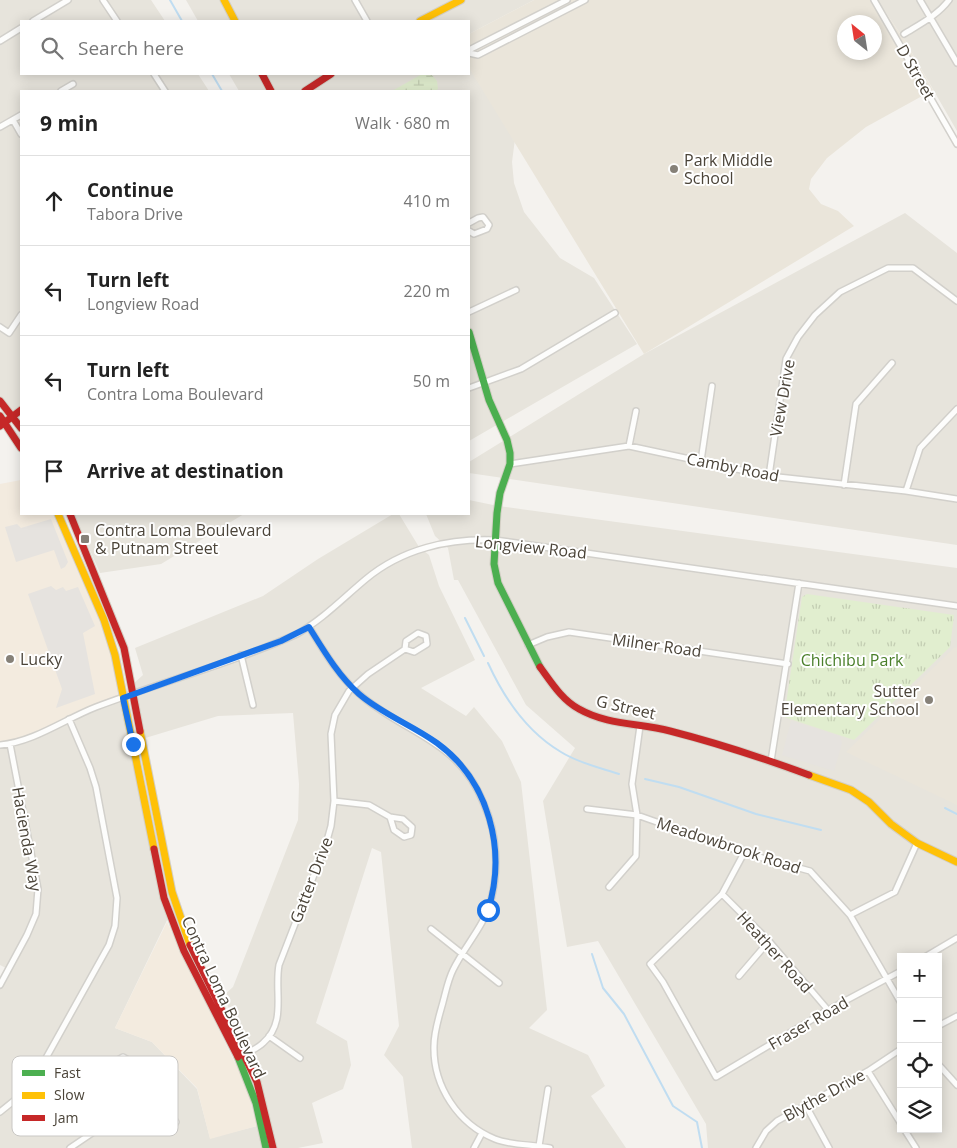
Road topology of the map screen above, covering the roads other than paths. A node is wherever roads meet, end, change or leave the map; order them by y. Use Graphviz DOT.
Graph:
graph roads {
  1 [pos="68,0"];
  2 [pos="103,0"];
  3 [pos="224,0"];
  4 [pos="355,0"];
  5 [pos="461,0"];
  6 [pos="567,0"];
  7 [pos="586,0"];
  8 [pos="874,0"];
  9 [pos="920,0"];
  10 [pos="949,0"];
  11 [pos="433,18"];
  12 [pos="930,18"];
  13 [pos="35,20"];
  14 [pos="115,20"];
  15 [pos="234,20"];
  16 [pos="366,20"];
  17 [pos="20,29"];
  18 [pos="904,34"];
  19 [pos="0,41"];
  20 [pos="470,51"];
  21 [pos="470,52"];
  22 [pos="957,63"];
  23 [pos="155,75"];
  24 [pos="263,75"];
  25 [pos="329,75"];
  26 [pos="73,84"];
  27 [pos="63,90"];
  28 [pos="164,90"];
  29 [pos="271,90"];
  30 [pos="306,90"];
  31 [pos="20,116"];
  32 [pos="13,120"];
  33 [pos="0,127"];
  34 [pos="20,132"];
  35 [pos="957,144"];
  36 [pos="470,222"];
  37 [pos="470,232"];
  38 [pos="516,290"];
  39 [pos="957,301"];
  40 [pos="470,312"];
  41 [pos="615,313"];
  42 [pos="20,316"];
  43 [pos="0,327"];
  44 [pos="470,336"];
  45 [pos="892,363"];
  46 [pos="483,382"];
  47 [pos="712,386"];
  48 [pos="470,388"];
  49 [pos="0,401"];
  50 [pos="957,409"];
  51 [pos="636,410"];
  52 [pos="20,411"];
  53 [pos="13,416"];
  54 [pos="1,422"];
  55 [pos="20,426"];
  56 [pos="629,446"];
  57 [pos="20,447"];
  58 [pos="701,460"];
  59 [pos="510,464"];
  60 [pos="769,476"];
  61 [pos="844,485"];
  62 [pos="906,491"];
  63 [pos="957,499"];
  64 [pos="58,515"];
  65 [pos="70,515"];
  66 [pos="495,540"];
  67 [pos="799,583"];
  68 [pos="957,606"];
  69 [pos="309,627"];
  70 [pos="528,645"];
  71 [pos="404,649"];
  72 [pos="241,655"];
  73 [pos="788,664"];
  74 [pos="352,688"];
  75 [pos="134,694"];
  76 [pos="123,698"];
  77 [pos="253,705"];
  78 [pos="69,719"];
  79 [pos="640,726"];
  80 [pos="10,744"];
  81 [pos="0,745"];
  82 [pos="771,761"];
  83 [pos="334,802"];
  84 [pos="586,809"];
  85 [pos="637,815"];
  86 [pos="390,817"];
  87 [pos="917,842"];
  88 [pos="744,853"];
  89 [pos="957,862"];
  90 [pos="609,887"];
  91 [pos="722,894"];
  92 [pos="850,915"];
  93 [pos="431,929"];
  94 [pos="957,938"];
  95 [pos="769,941"];
  96 [pos="932,953"];
  97 [pos="463,954"];
  98 [pos="897,973"];
  99 [pos="739,976"];
  100 [pos="886,980"];
  101 [pos="499,983"];
  102 [pos="0,985"];
  103 [pos="898,998"];
  104 [pos="828,1010"];
  105 [pos="957,1016"];
  106 [pos="942,1024"];
  107 [pos="269,1036"];
  108 [pos="897,1052"];
  109 [pos="47,1056"];
  110 [pos="242,1057"];
  111 [pos="300,1058"];
  112 [pos="942,1069"];
  113 [pos="868,1071"];
  114 [pos="957,1086"];
  115 [pos="548,1090"];
  116 [pos="12,1102"];
  117 [pos="805,1104"];
  118 [pos="0,1112"];
  119 [pos="897,1118"];
  120 [pos="482,1133"];
  121 [pos="907,1133"];
  122 [pos="88,1136"];
  123 [pos="539,1146"];
  124 [pos="70,1148"];
  125 [pos="266,1148"];
  126 [pos="273,1148"];
  127 [pos="474,1148"];
  128 [pos="550,1148"];
  129 [pos="756,1148"];
  130 [pos="829,1148"];
  131 [pos="916,1148"];
  1 -- 13 [label="street"];
  2 -- 14 [label="street"];
  3 -- 15 [label="main road"];
  4 -- 16 [label="street"];
  5 -- 11 [label="main road"];
  6 -- 20 [label="street"];
  7 -- 21 [label="street"];
  8 -- 35 [label="street, D Street"];
  9 -- 12 [label="street"];
  10 -- 12 [label="street"];
  12 -- 18 [label="street"];
  12 -- 22 [label="street"];
  17 -- 19 [label="street"];
  23 -- 28 [label="street"];
  24 -- 29 [label="main road"];
  25 -- 30 [label="main road"];
  26 -- 27 [label="street"];
  31 -- 32 [label="street"];
  32 -- 33 [label="street"];
  32 -- 34 [label="street"];
  36 -- 37 [label="street"];
  38 -- 40 [label="street"];
  39 -- 60 [label="street, View Drive"];
  41 -- 46 [label="street"];
  42 -- 43 [label="street"];
  44 -- 46 [label="main road, G Street"];
  45 -- 61 [label="street"];
  46 -- 48 [label="street"];
  46 -- 59 [label="main road, G Street"];
  47 -- 58 [label="street"];
  49 -- 53 [label="main road"];
  50 -- 62 [label="street"];
  51 -- 56 [label="street"];
  52 -- 53 [label="main road"];
  53 -- 54 [label="main road"];
  53 -- 55 [label="main road"];
  54 -- 57 [label="main road"];
  56 -- 58 [label="street, Camby Road"];
  56 -- 59 [label="street, Camby Road"];
  58 -- 60 [label="street, Camby Road"];
  59 -- 66 [label="main road, G Street"];
  60 -- 61 [label="street, Camby Road"];
  61 -- 62 [label="street, Camby Road"];
  62 -- 63 [label="street, Camby Road"];
  64 -- 76 [label="main road, Contra Loma Boulevard"];
  65 -- 75 [label="main road, Contra Loma Boulevard"];
  66 -- 67 [label="street, Longview Road"];
  66 -- 69 [label="street, Longview Road"];
  66 -- 70 [label="main road, G Street"];
  67 -- 68 [label="street, Longview Road"];
  67 -- 73 [label="street"];
  69 -- 72 [label="street, Longview Road"];
  69 -- 74 [label="street"];
  70 -- 73 [label="street, Milner Road"];
  70 -- 79 [label="main road, G Street"];
  71 -- 71 [label="street"];
  71 -- 74 [label="street, Gatter Drive"];
  72 -- 75 [label="street, Longview Road"];
  72 -- 77 [label="street"];
  73 -- 82 [label="street"];
  74 -- 83 [label="street, Gatter Drive"];
  74 -- 97 [label="street"];
  75 -- 76 [label="street, Longview Road"];
  75 -- 110 [label="main road, Contra Loma Boulevard"];
  76 -- 78 [label="street, Longview Road"];
  76 -- 110 [label="main road, Contra Loma Boulevard"];
  78 -- 80 [label="street, Longview Road"];
  78 -- 109 [label="street"];
  79 -- 82 [label="main road, G Street"];
  79 -- 85 [label="street"];
  80 -- 81 [label="street, Longview Road"];
  80 -- 102 [label="street, Hacienda Way"];
  82 -- 87 [label="main road, G Street"];
  83 -- 86 [label="street"];
  83 -- 107 [label="street, Gatter Drive"];
  84 -- 85 [label="street, Meadowbrook Road"];
  85 -- 88 [label="street, Meadowbrook Road"];
  85 -- 90 [label="street"];
  86 -- 86 [label="street"];
  87 -- 89 [label="main road, G Street"];
  87 -- 92 [label="street"];
  88 -- 91 [label="street"];
  88 -- 92 [label="street, Meadowbrook Road"];
  91 -- 95 [label="street, Heather Road"];
  91 -- 104 [label="street, Fraser Road"];
  92 -- 100 [label="street, Meadowbrook Road"];
  93 -- 97 [label="street"];
  94 -- 96 [label="street"];
  95 -- 99 [label="street"];
  95 -- 104 [label="street, Heather Road"];
  97 -- 101 [label="street"];
  97 -- 120 [label="street"];
  98 -- 100 [label="street, Fraser Road"];
  100 -- 103 [label="street, Meadowbrook Road"];
  100 -- 104 [label="street, Fraser Road"];
  105 -- 106 [label="street"];
  107 -- 110 [label="street, Gatter Drive"];
  107 -- 111 [label="street"];
  108 -- 113 [label="street, Blythe Drive"];
  110 -- 125 [label="main road, Contra Loma Boulevard"];
  110 -- 126 [label="main road, Contra Loma Boulevard"];
  112 -- 114 [label="street"];
  113 -- 117 [label="street, Blythe Drive"];
  113 -- 119 [label="street"];
  115 -- 123 [label="street"];
  116 -- 118 [label="street"];
  117 -- 129 [label="street, Blythe Drive"];
  117 -- 130 [label="street"];
  120 -- 123 [label="street"];
  120 -- 127 [label="street"];
  121 -- 131 [label="street"];
  122 -- 124 [label="street"];
  123 -- 128 [label="street"];
}
